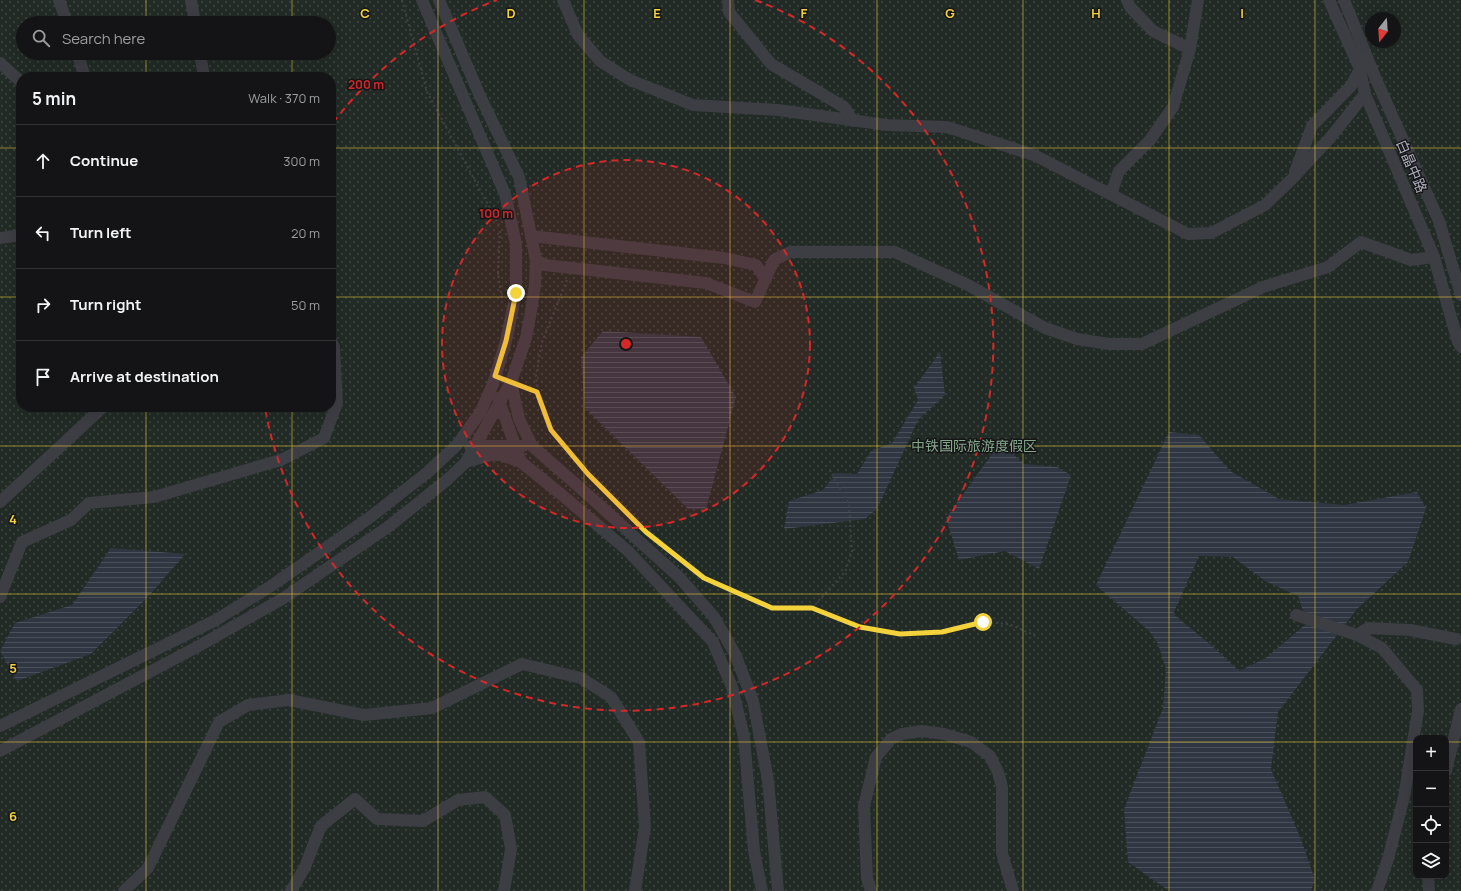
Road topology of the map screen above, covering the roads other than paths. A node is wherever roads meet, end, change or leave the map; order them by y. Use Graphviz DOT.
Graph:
graph roads {
  1 [pos="59,0"];
  2 [pos="191,0"];
  3 [pos="422,0"];
  4 [pos="439,0"];
  5 [pos="563,0"];
  6 [pos="728,0"];
  7 [pos="1128,0"];
  8 [pos="1198,0"];
  9 [pos="1329,0"];
  10 [pos="1344,0"];
  11 [pos="65,16"];
  12 [pos="194,16"];
  13 [pos="1190,49"];
  14 [pos="79,60"];
  15 [pos="201,60"];
  16 [pos="0,63"];
  17 [pos="1360,69"];
  18 [pos="83,72"];
  19 [pos="203,72"];
  20 [pos="16,77"];
  21 [pos="1365,94"];
  22 [pos="853,120"];
  23 [pos="1312,126"];
  24 [pos="1330,138"];
  25 [pos="1292,179"];
  26 [pos="1110,194"];
  27 [pos="16,236"];
  28 [pos="531,236"];
  29 [pos="0,238"];
  30 [pos="1434,257"];
  31 [pos="536,260"];
  32 [pos="766,279"];
  33 [pos="1461,295"];
  34 [pos="1461,347"];
  35 [pos="511,382"];
  36 [pos="336,384"];
  37 [pos="493,384"];
  38 [pos="500,402"];
  39 [pos="336,406"];
  40 [pos="98,412"];
  41 [pos="334,412"];
  42 [pos="456,446"];
  43 [pos="476,446"];
  44 [pos="516,446"];
  45 [pos="532,446"];
  46 [pos="466,462"];
  47 [pos="521,462"];
  48 [pos="0,502"];
  49 [pos="0,597"];
  50 [pos="1296,615"];
  51 [pos="1357,635"];
  52 [pos="1456,639"];
  53 [pos="1461,709"];
  54 [pos="0,726"];
  55 [pos="0,751"];
  56 [pos="1449,758"];
  57 [pos="1428,879"];
  58 [pos="124,891"];
  59 [pos="291,891"];
  60 [pos="504,891"];
  61 [pos="636,891"];
  62 [pos="762,891"];
  63 [pos="778,891"];
  64 [pos="871,891"];
  65 [pos="1013,891"];
  66 [pos="1377,891"];
  67 [pos="1429,891"];
  1 -- 11 [label="street"];
  2 -- 12 [label="street"];
  3 -- 37 [label="street"];
  4 -- 28 [label="street"];
  5 -- 22 [label="street"];
  6 -- 22 [label="street"];
  7 -- 13 [label="street"];
  8 -- 13 [label="street"];
  9 -- 17 [label="street, 白晶中路"];
  10 -- 33 [label="street, 白晶中路"];
  13 -- 26 [label="street"];
  14 -- 18 [label="street"];
  15 -- 19 [label="street"];
  16 -- 20 [label="street"];
  17 -- 21 [label="street, 白晶中路"];
  17 -- 23 [label="street"];
  21 -- 24 [label="street"];
  21 -- 30 [label="street, 白晶中路"];
  22 -- 26 [label="street"];
  23 -- 24 [label="street"];
  23 -- 25 [label="street"];
  24 -- 25 [label="street"];
  25 -- 26 [label="street"];
  27 -- 29 [label="street"];
  28 -- 31 [label="street"];
  28 -- 32 [label="street"];
  30 -- 32 [label="street"];
  30 -- 34 [label="street, 白晶中路"];
  31 -- 32 [label="street"];
  31 -- 35 [label="street"];
  35 -- 38 [label="street"];
  35 -- 45 [label="street"];
  36 -- 39 [label="street"];
  37 -- 38 [label="street"];
  37 -- 42 [label="street"];
  38 -- 43 [label="street"];
  38 -- 44 [label="street"];
  40 -- 48 [label="street"];
  41 -- 49 [label="street"];
  42 -- 43 [label="street"];
  42 -- 54 [label="street"];
  43 -- 44 [label="street"];
  43 -- 46 [label="street"];
  44 -- 45 [label="street"];
  44 -- 47 [label="street"];
  45 -- 63 [label="street"];
  46 -- 47 [label="street"];
  46 -- 55 [label="street"];
  47 -- 62 [label="street"];
  50 -- 51 [label="street"];
  51 -- 52 [label="street"];
  51 -- 66 [label="street"];
  53 -- 56 [label="street"];
  57 -- 67 [label="street"];
  58 -- 61 [label="street"];
  59 -- 60 [label="street"];
  64 -- 65 [label="street"];
}
